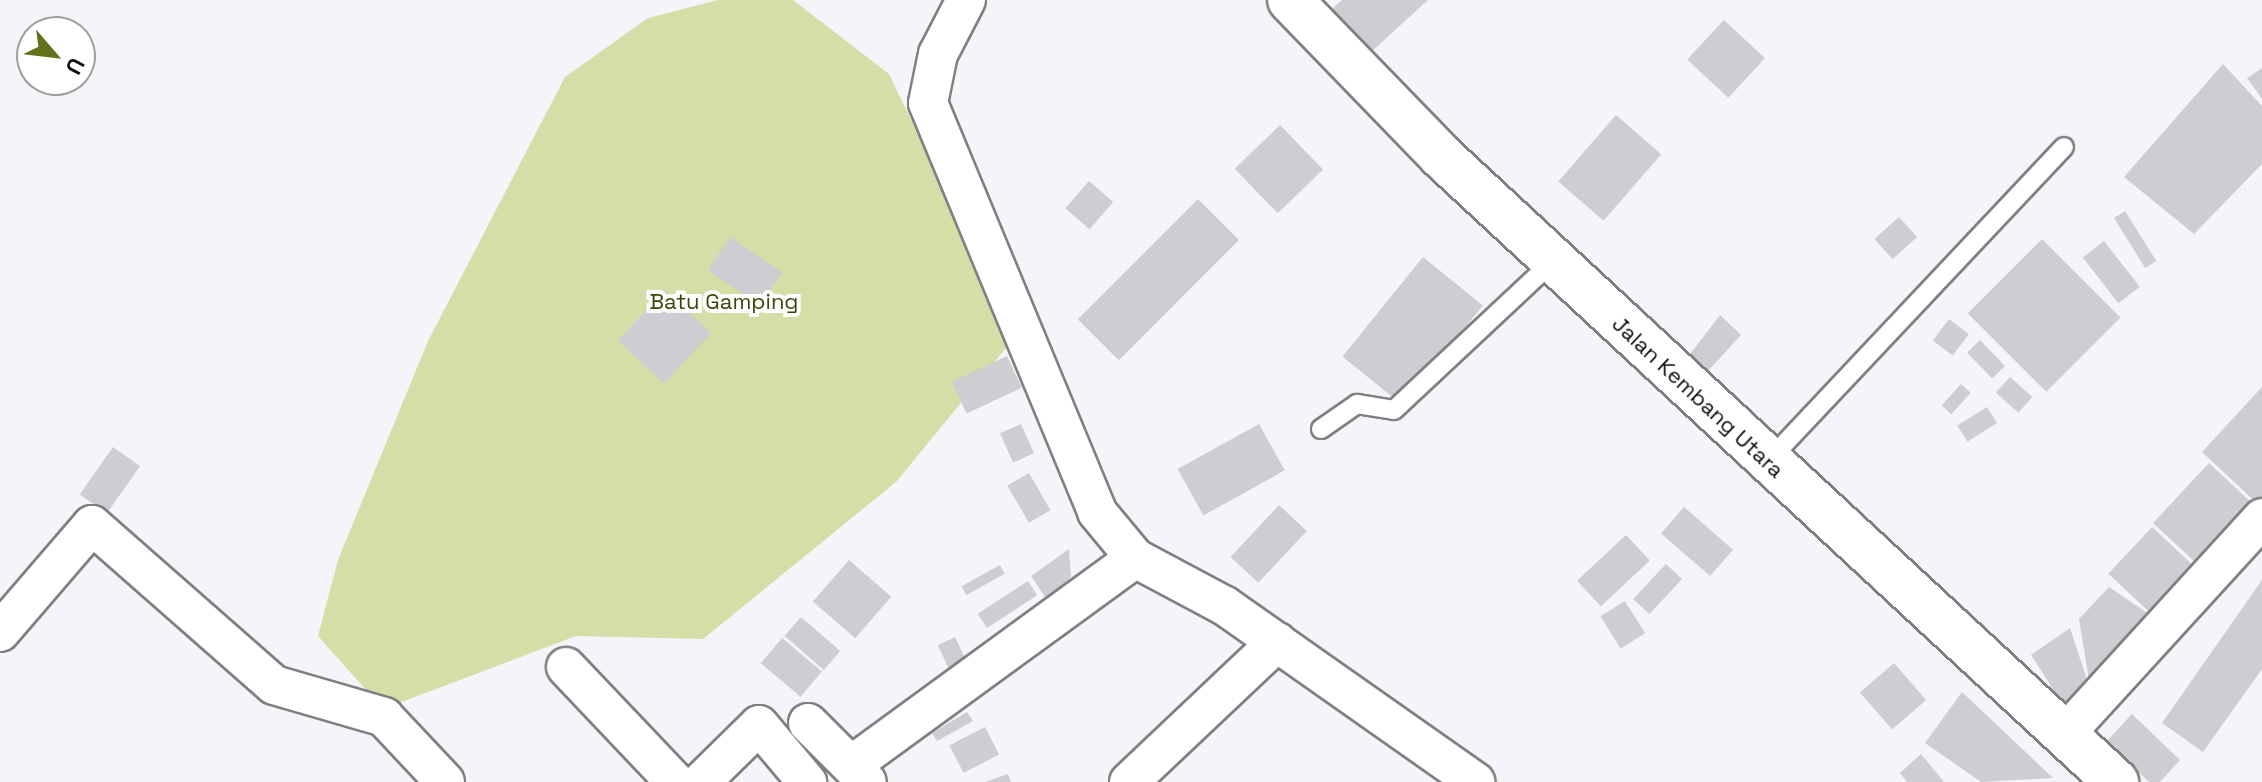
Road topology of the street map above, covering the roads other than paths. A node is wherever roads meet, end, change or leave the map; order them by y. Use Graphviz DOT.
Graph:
graph roads {
  1 [pos="966,0"];
  2 [pos="1290,0"];
  3 [pos="2064,147"];
  4 [pos="1553,261"];
  5 [pos="1321,429"];
  6 [pos="1768,462"];
  7 [pos="2262,518"];
  8 [pos="1135,558"];
  9 [pos="0,632"];
  10 [pos="1277,642"];
  11 [pos="566,667"];
  12 [pos="808,723"];
  13 [pos="2066,733"];
  14 [pos="860,773"];
  15 [pos="445,782"];
  16 [pos="675,782"];
  17 [pos="701,782"];
  18 [pos="807,782"];
  19 [pos="1129,782"];
  20 [pos="1475,782"];
  21 [pos="2116,782"];
  1 -- 8 [label="street"];
  2 -- 4 [label="street, Jalan Kembang Utara"];
  3 -- 6 [label="lane"];
  4 -- 5 [label="lane"];
  4 -- 6 [label="street, Jalan Kembang Utara"];
  6 -- 13 [label="street, Jalan Kembang Utara"];
  7 -- 13 [label="street"];
  8 -- 10 [label="street"];
  8 -- 14 [label="street"];
  9 -- 15 [label="street"];
  10 -- 19 [label="street"];
  10 -- 20 [label="street"];
  11 -- 16 [label="street"];
  12 -- 14 [label="street"];
  13 -- 21 [label="street, Jalan Kembang Utara"];
  17 -- 18 [label="street"];
}
